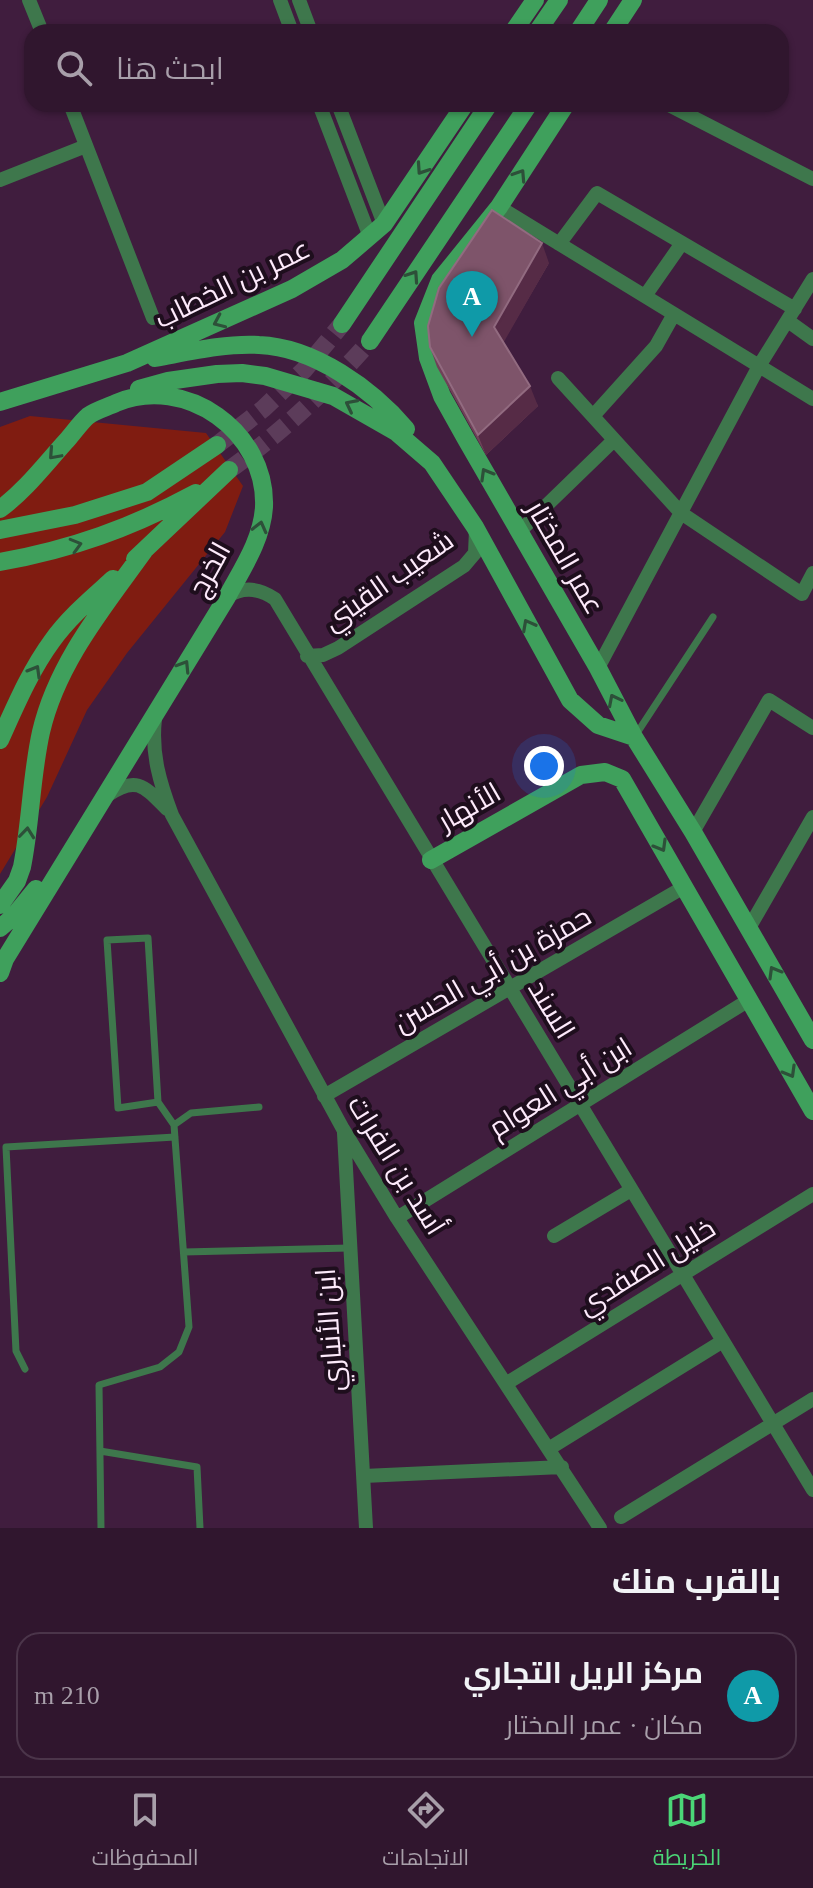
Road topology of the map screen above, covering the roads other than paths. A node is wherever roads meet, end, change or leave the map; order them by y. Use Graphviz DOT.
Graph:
graph roads {
  1 [pos="29,0"];
  2 [pos="280,0"];
  3 [pos="299,0"];
  4 [pos="535,0"];
  5 [pos="559,0"];
  6 [pos="599,0"];
  7 [pos="633,0"];
  8 [pos="39,24"];
  9 [pos="289,24"];
  10 [pos="308,24"];
  11 [pos="518,24"];
  12 [pos="542,24"];
  13 [pos="583,24"];
  14 [pos="617,24"];
  15 [pos="73,112"];
  16 [pos="322,112"];
  17 [pos="341,112"];
  18 [pos="460,112"];
  19 [pos="484,112"];
  20 [pos="524,112"];
  21 [pos="561,112"];
  22 [pos="683,112"];
  23 [pos="86,146"];
  24 [pos="813,179"];
  25 [pos="0,180"];
  26 [pos="499,207"];
  27 [pos="384,224"];
  28 [pos="370,237"];
  29 [pos="682,243"];
  30 [pos="559,244"];
  31 [pos="813,279"];
  32 [pos="645,296"];
  33 [pos="674,314"];
  34 [pos="791,315"];
  35 [pos="153,318"];
  36 [pos="342,324"];
  37 [pos="813,339"];
  38 [pos="370,341"];
  39 [pos="127,363"];
  40 [pos="759,366"];
  41 [pos="558,378"];
  42 [pos="813,399"];
  43 [pos="0,402"];
  44 [pos="89,416"];
  45 [pos="593,416"];
  46 [pos="614,440"];
  47 [pos="217,445"];
  48 [pos="432,463"];
  49 [pos="0,509"];
  50 [pos="681,513"];
  51 [pos="475,527"];
  52 [pos="0,530"];
  53 [pos="519,532"];
  54 [pos="144,551"];
  55 [pos="0,562"];
  56 [pos="813,573"];
  57 [pos="227,597"];
  58 [pos="713,617"];
  59 [pos="307,656"];
  60 [pos="598,668"];
  61 [pos="156,711"];
  62 [pos="813,728"];
  63 [pos="634,737"];
  64 [pos="0,740"];
  65 [pos="103,799"];
  66 [pos="172,815"];
  67 [pos="813,817"];
  68 [pos="693,832"];
  69 [pos="75,845"];
  70 [pos="431,860"];
  71 [pos="684,887"];
  72 [pos="0,905"];
  73 [pos="0,928"];
  74 [pos="749,928"];
  75 [pos="0,973"];
  76 [pos="510,990"];
  77 [pos="749,1000"];
  78 [pos="813,1040"];
  79 [pos="324,1096"];
  80 [pos="158,1102"];
  81 [pos="580,1105"];
  82 [pos="259,1107"];
  83 [pos="813,1111"];
  84 [pos="174,1125"];
  85 [pos="343,1129"];
  86 [pos="175,1137"];
  87 [pos="631,1190"];
  88 [pos="813,1194"];
  89 [pos="397,1218"];
  90 [pos="554,1236"];
  91 [pos="350,1248"];
  92 [pos="184,1252"];
  93 [pos="683,1274"];
  94 [pos="723,1341"];
  95 [pos="25,1369"];
  96 [pos="507,1383"];
  97 [pos="813,1399"];
  98 [pos="772,1424"];
  99 [pos="550,1448"];
  100 [pos="100,1451"];
  101 [pos="562,1467"];
  102 [pos="364,1476"];
  103 [pos="813,1490"];
  104 [pos="621,1517"];
  105 [pos="101,1528"];
  106 [pos="200,1528"];
  107 [pos="366,1528"];
  108 [pos="600,1528"];
  1 -- 8 [label="street"];
  2 -- 9 [label="street"];
  3 -- 10 [label="street"];
  4 -- 11 [label="street"];
  5 -- 12 [label="street"];
  6 -- 13 [label="street"];
  7 -- 14 [label="street"];
  15 -- 23 [label="street"];
  16 -- 28 [label="street"];
  17 -- 27 [label="street"];
  18 -- 27 [label="street, عمر بن الخطاب, one-way"];
  19 -- 36 [label="street"];
  38 -- 20 [label="street, one-way"];
  26 -- 21 [label="street, عمر المختار, one-way"];
  22 -- 24 [label="street"];
  23 -- 25 [label="street"];
  23 -- 35 [label="street"];
  26 -- 30 [label="street"];
  53 -- 26 [label="street, عمر المختار, one-way"];
  27 -- 28 [label="street, عمر بن الخطاب"];
  28 -- 39 [label="street, عمر بن الخطاب, one-way"];
  29 -- 30 [label="street"];
  29 -- 32 [label="street"];
  29 -- 34 [label="street"];
  30 -- 32 [label="street"];
  31 -- 34 [label="street"];
  32 -- 33 [label="street"];
  33 -- 40 [label="street"];
  33 -- 45 [label="street"];
  34 -- 37 [label="street"];
  34 -- 40 [label="street"];
  39 -- 43 [label="street, عمر بن الخطاب"];
  39 -- 48 [label="street"];
  40 -- 42 [label="street"];
  40 -- 50 [label="street"];
  41 -- 45 [label="street"];
  48 -- 44 [label="street, one-way"];
  44 -- 49 [label="street, الخرج, one-way"];
  57 -- 44 [label="street, الخرج, one-way"];
  45 -- 46 [label="street"];
  46 -- 50 [label="street"];
  46 -- 53 [label="street"];
  47 -- 52 [label="street"];
  48 -- 51 [label="street"];
  50 -- 56 [label="street"];
  50 -- 60 [label="street"];
  51 -- 59 [label="street, شعيب القيني"];
  63 -- 51 [label="street, one-way"];
  53 -- 60 [label="street, عمر المختار"];
  55 -- 54 [label="street, الخرج, one-way"];
  64 -- 54 [label="street, الخرج, one-way"];
  72 -- 54 [label="street, الخرج, one-way"];
  57 -- 59 [label="street, السند"];
  61 -- 57 [label="street, الخرج, one-way"];
  58 -- 63 [label="lane"];
  59 -- 70 [label="street, السند"];
  63 -- 60 [label="street, عمر المختار, one-way"];
  61 -- 65 [label="street, الخرج"];
  61 -- 66 [label="street, أسد بن الفرات"];
  62 -- 68 [label="street"];
  63 -- 68 [label="street, عمر المختار"];
  65 -- 66 [label="street, أسد بن الفرات"];
  65 -- 69 [label="street, الخرج"];
  66 -- 79 [label="street, أسد بن الفرات"];
  67 -- 74 [label="street"];
  68 -- 74 [label="street, عمر المختار"];
  69 -- 73 [label="street"];
  69 -- 75 [label="street, الخرج"];
  70 -- 71 [label="street, الأنهار, one-way"];
  70 -- 76 [label="street, السند"];
  71 -- 76 [label="street, حمزة بن أبي الحسن"];
  71 -- 77 [label="street"];
  78 -- 74 [label="street, عمر المختار, one-way"];
  76 -- 79 [label="street, حمزة بن أبي الحسن"];
  76 -- 81 [label="street, السند"];
  77 -- 81 [label="street, ابن أبي العوام"];
  77 -- 83 [label="street, one-way"];
  79 -- 85 [label="street, أسد بن الفرات"];
  80 -- 80 [label="lane"];
  80 -- 84 [label="lane"];
  81 -- 87 [label="street, السند"];
  81 -- 89 [label="street, ابن أبي العوام"];
  82 -- 84 [label="lane"];
  84 -- 86 [label="lane"];
  85 -- 89 [label="street, أسد بن الفرات"];
  85 -- 91 [label="street, ابن الأنباري"];
  86 -- 92 [label="lane"];
  86 -- 95 [label="lane"];
  87 -- 90 [label="street"];
  87 -- 93 [label="street, السند"];
  88 -- 93 [label="street, خليل الصفدي"];
  89 -- 96 [label="street, أسد بن الفرات"];
  91 -- 92 [label="lane"];
  91 -- 102 [label="street, ابن الأنباري"];
  92 -- 100 [label="lane"];
  93 -- 94 [label="street, السند"];
  93 -- 96 [label="street, خليل الصفدي"];
  94 -- 98 [label="street, السند"];
  94 -- 99 [label="street"];
  96 -- 99 [label="street, أسد بن الفرات"];
  97 -- 98 [label="street"];
  98 -- 103 [label="street, السند"];
  98 -- 104 [label="street"];
  99 -- 101 [label="street, أسد بن الفرات"];
  100 -- 105 [label="lane"];
  100 -- 106 [label="lane"];
  101 -- 102 [label="street"];
  101 -- 108 [label="street, أسد بن الفرات"];
  102 -- 107 [label="street, ابن الأنباري"];
}
